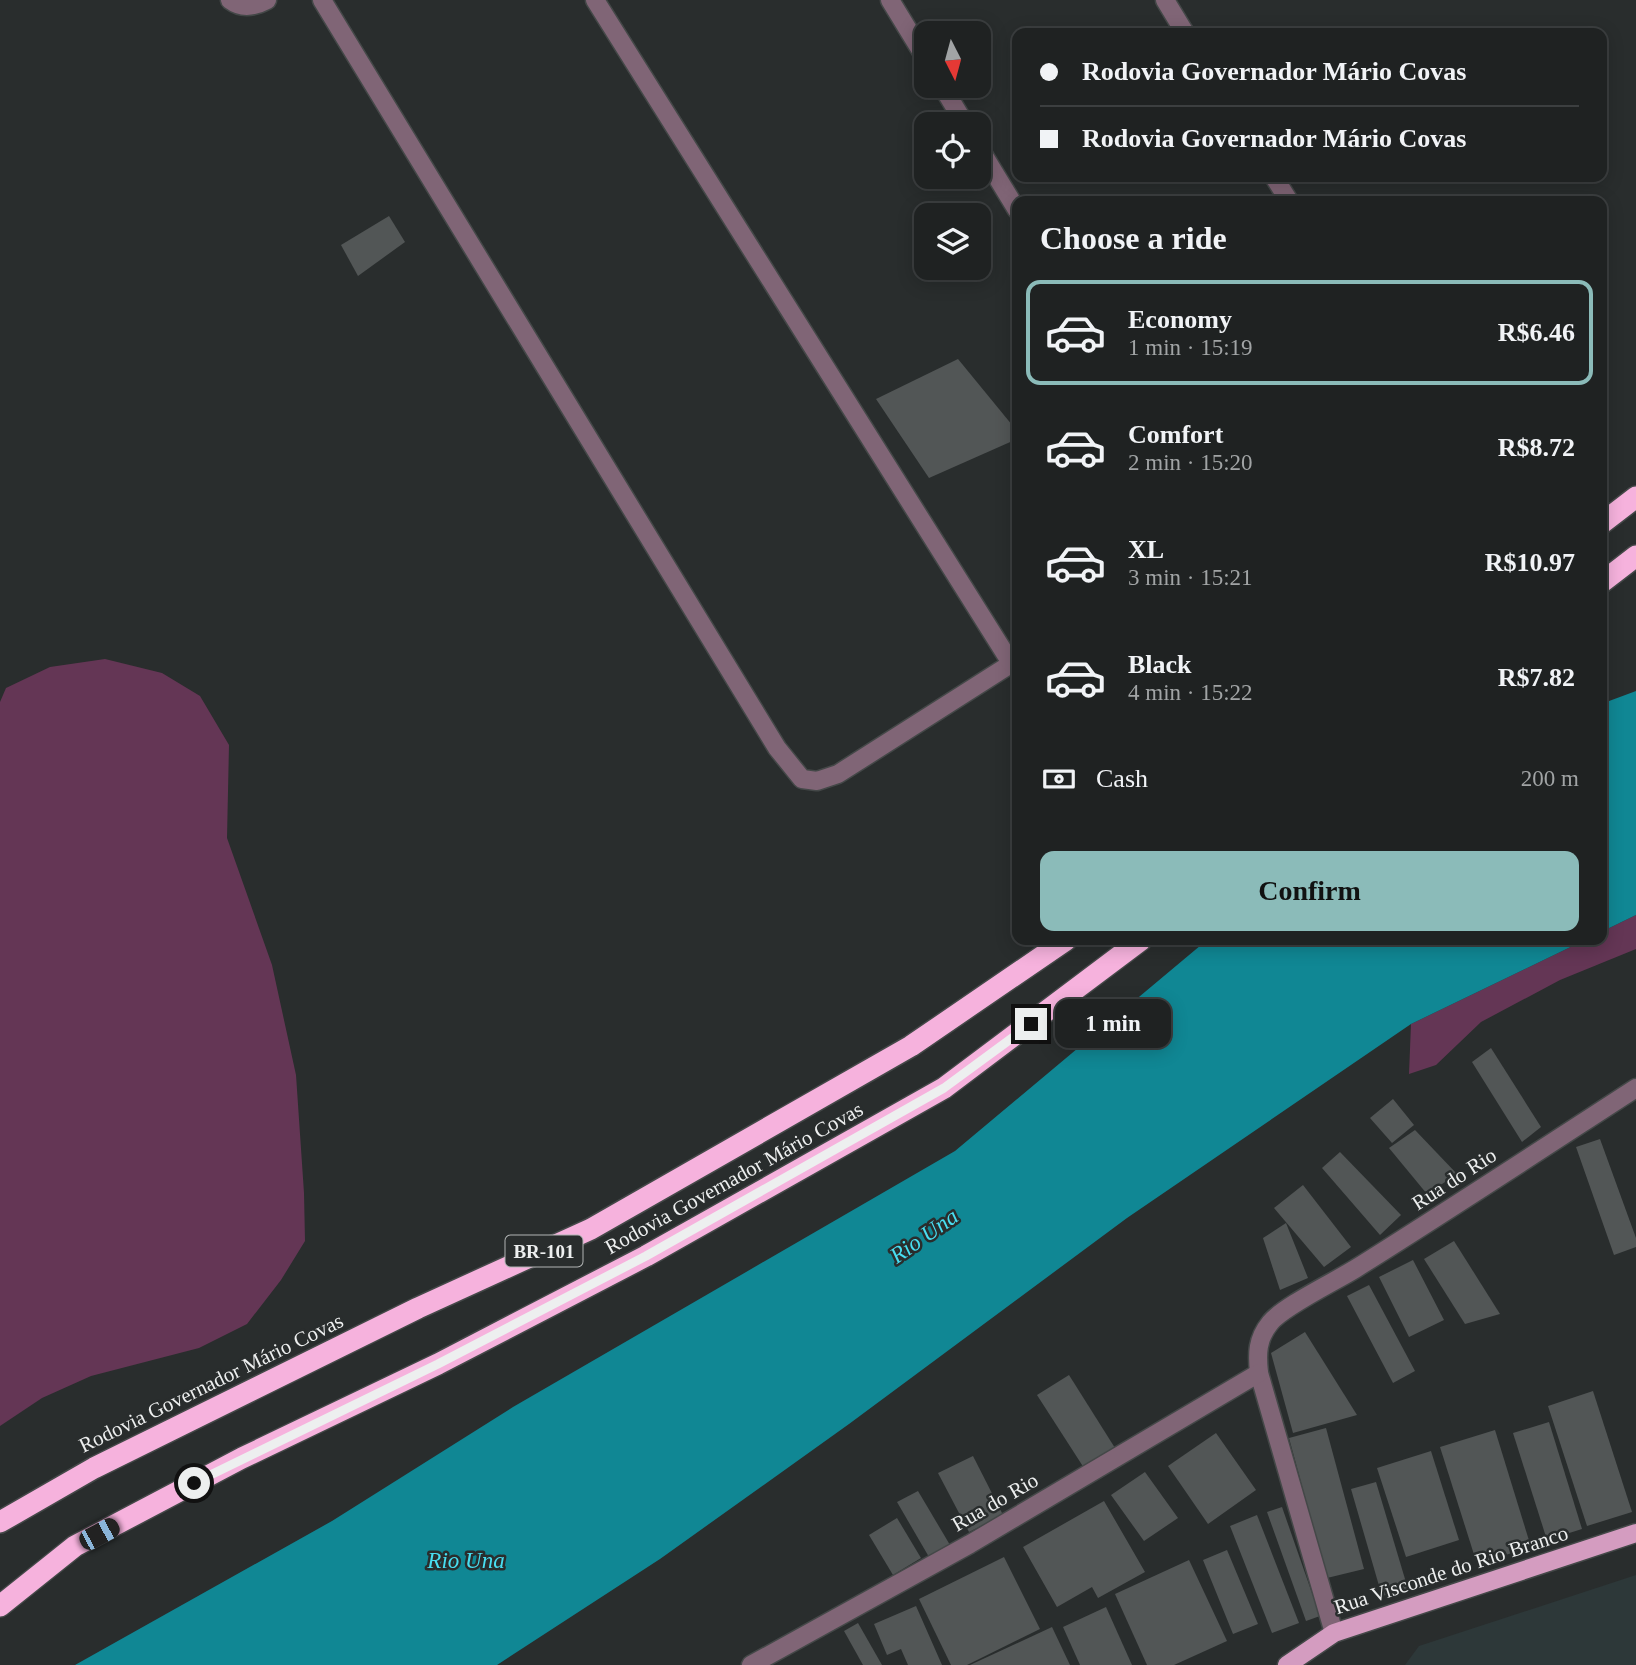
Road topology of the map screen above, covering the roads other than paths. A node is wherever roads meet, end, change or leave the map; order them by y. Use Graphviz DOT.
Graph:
graph roads {
  1 [pos="230,0"];
  2 [pos="267,0"];
  3 [pos="322,0"];
  4 [pos="595,0"];
  5 [pos="890,0"];
  6 [pos="1165,0"];
  7 [pos="1182,28"];
  8 [pos="914,39"];
  9 [pos="991,167"];
  10 [pos="1012,202"];
  11 [pos="1636,497"];
  12 [pos="1607,519"];
  13 [pos="1636,556"];
  14 [pos="1607,578"];
  15 [pos="1012,659"];
  16 [pos="1012,663"];
  17 [pos="1059,945"];
  18 [pos="1135,945"];
  19 [pos="1636,1088"];
  20 [pos="1259,1373"];
  21 [pos="0,1522"];
  22 [pos="1636,1533"];
  23 [pos="0,1606"];
  24 [pos="1334,1633"];
  25 [pos="751,1665"];
  26 [pos="1287,1665"];
  1 -- 2 [label="street"];
  3 -- 16 [label="street"];
  4 -- 15 [label="street"];
  5 -- 8 [label="street"];
  6 -- 7 [label="street"];
  9 -- 10 [label="street"];
  11 -- 12 [label="highway"];
  13 -- 14 [label="highway"];
  17 -- 21 [label="highway, Rodovia Governador Mário Covas / BR-101"];
  18 -- 23 [label="highway, Rodovia Governador Mário Covas / BR-101"];
  19 -- 20 [label="street, Rua do Rio"];
  20 -- 24 [label="street, Rua do Rio"];
  20 -- 25 [label="street, Rua do Rio"];
  22 -- 24 [label="main road, Rua Visconde do Rio Branco"];
  24 -- 26 [label="main road, Rua Visconde do Rio Branco"];
}
